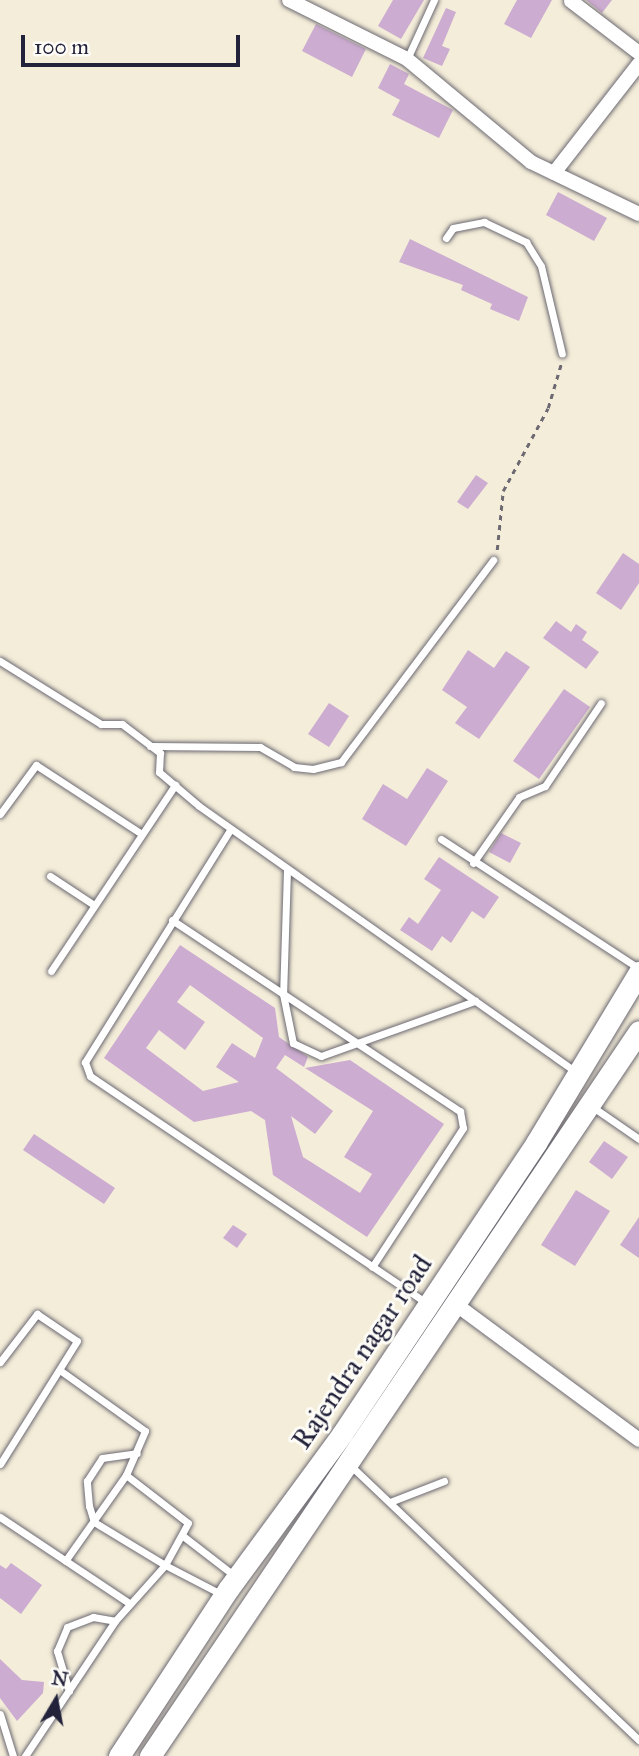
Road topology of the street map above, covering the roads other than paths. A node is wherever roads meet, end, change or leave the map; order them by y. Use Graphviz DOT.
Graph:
graph roads {
  1 [pos="289,0"];
  2 [pos="434,0"];
  3 [pos="571,1"];
  4 [pos="639,53"];
  5 [pos="407,59"];
  6 [pos="639,64"];
  7 [pos="554,173"];
  8 [pos="639,214"];
  9 [pos="446,238"];
  10 [pos="562,354"];
  11 [pos="493,559"];
  12 [pos="0,661"];
  13 [pos="601,703"];
  14 [pos="150,746"];
  15 [pos="175,785"];
  16 [pos="0,814"];
  17 [pos="230,830"];
  18 [pos="142,834"];
  19 [pos="441,839"];
  20 [pos="473,863"];
  21 [pos="287,870"];
  22 [pos="50,876"];
  23 [pos="94,905"];
  24 [pos="172,920"];
  25 [pos="639,970"];
  26 [pos="51,971"];
  27 [pos="283,993"];
  28 [pos="475,1001"];
  29 [pos="639,1031"];
  30 [pos="361,1045"];
  31 [pos="579,1074"];
  32 [pos="590,1105"];
  33 [pos="639,1139"];
  34 [pos="536,1143"];
  35 [pos="554,1156"];
  36 [pos="372,1267"];
  37 [pos="454,1303"];
  38 [pos="428,1304"];
  39 [pos="0,1362"];
  40 [pos="61,1371"];
  41 [pos="639,1440"];
  42 [pos="137,1453"];
  43 [pos="344,1460"];
  44 [pos="0,1464"];
  45 [pos="126,1475"];
  46 [pos="444,1481"];
  47 [pos="390,1502"];
  48 [pos="0,1517"];
  49 [pos="94,1522"];
  50 [pos="183,1536"];
  51 [pos="65,1561"];
  52 [pos="164,1565"];
  53 [pos="237,1578"];
  54 [pos="224,1595"];
  55 [pos="129,1604"];
  56 [pos="115,1621"];
  57 [pos="69,1691"];
  58 [pos="0,1714"];
  59 [pos="639,1740"];
  60 [pos="13,1756"];
  61 [pos="25,1756"];
  62 [pos="119,1756"];
  63 [pos="150,1756"];
  1 -- 5 [label="street"];
  2 -- 5 [label="lane"];
  3 -- 4 [label="street"];
  5 -- 7 [label="street"];
  6 -- 7 [label="street"];
  7 -- 8 [label="street"];
  9 -- 10 [label="lane"];
  11 -- 14 [label="lane"];
  12 -- 14 [label="lane"];
  13 -- 20 [label="lane"];
  14 -- 15 [label="lane"];
  15 -- 17 [label="lane"];
  15 -- 18 [label="lane"];
  16 -- 18 [label="lane"];
  17 -- 21 [label="lane"];
  17 -- 24 [label="lane"];
  18 -- 23 [label="lane"];
  19 -- 20 [label="lane"];
  20 -- 25 [label="lane"];
  21 -- 27 [label="lane"];
  21 -- 28 [label="lane"];
  22 -- 23 [label="lane"];
  23 -- 26 [label="lane"];
  24 -- 27 [label="lane"];
  24 -- 36 [label="lane"];
  25 -- 31 [label="main road, Rajendra nagar road"];
  27 -- 30 [label="lane"];
  27 -- 30 [label="lane"];
  28 -- 30 [label="lane"];
  28 -- 31 [label="lane"];
  29 -- 32 [label="main road, Rajendra nagar road"];
  30 -- 36 [label="lane"];
  31 -- 34 [label="main road, Rajendra nagar road"];
  32 -- 33 [label="lane"];
  32 -- 35 [label="main road, Rajendra nagar road"];
  34 -- 35 [label="main road"];
  34 -- 38 [label="main road, Rajendra nagar road"];
  35 -- 37 [label="main road, Rajendra nagar road"];
  36 -- 38 [label="lane"];
  37 -- 41 [label="street"];
  37 -- 43 [label="main road, Rajendra nagar road"];
  38 -- 53 [label="main road, Rajendra nagar road"];
  39 -- 40 [label="lane"];
  40 -- 42 [label="lane"];
  40 -- 44 [label="lane"];
  42 -- 45 [label="lane"];
  42 -- 49 [label="lane"];
  43 -- 47 [label="lane"];
  43 -- 63 [label="main road, Rajendra nagar road"];
  45 -- 49 [label="lane"];
  45 -- 50 [label="lane"];
  46 -- 47 [label="lane"];
  47 -- 59 [label="lane"];
  48 -- 51 [label="lane"];
  49 -- 51 [label="lane"];
  49 -- 52 [label="lane"];
  50 -- 52 [label="lane"];
  50 -- 53 [label="lane"];
  51 -- 55 [label="lane"];
  52 -- 54 [label="lane"];
  52 -- 55 [label="lane"];
  53 -- 54 [label="main road, Rajendra nagar road"];
  54 -- 62 [label="main road, Rajendra nagar road"];
  55 -- 56 [label="lane"];
  56 -- 57 [label="lane"];
  56 -- 57 [label="lane"];
  57 -- 61 [label="lane"];
  58 -- 60 [label="lane"];
}
